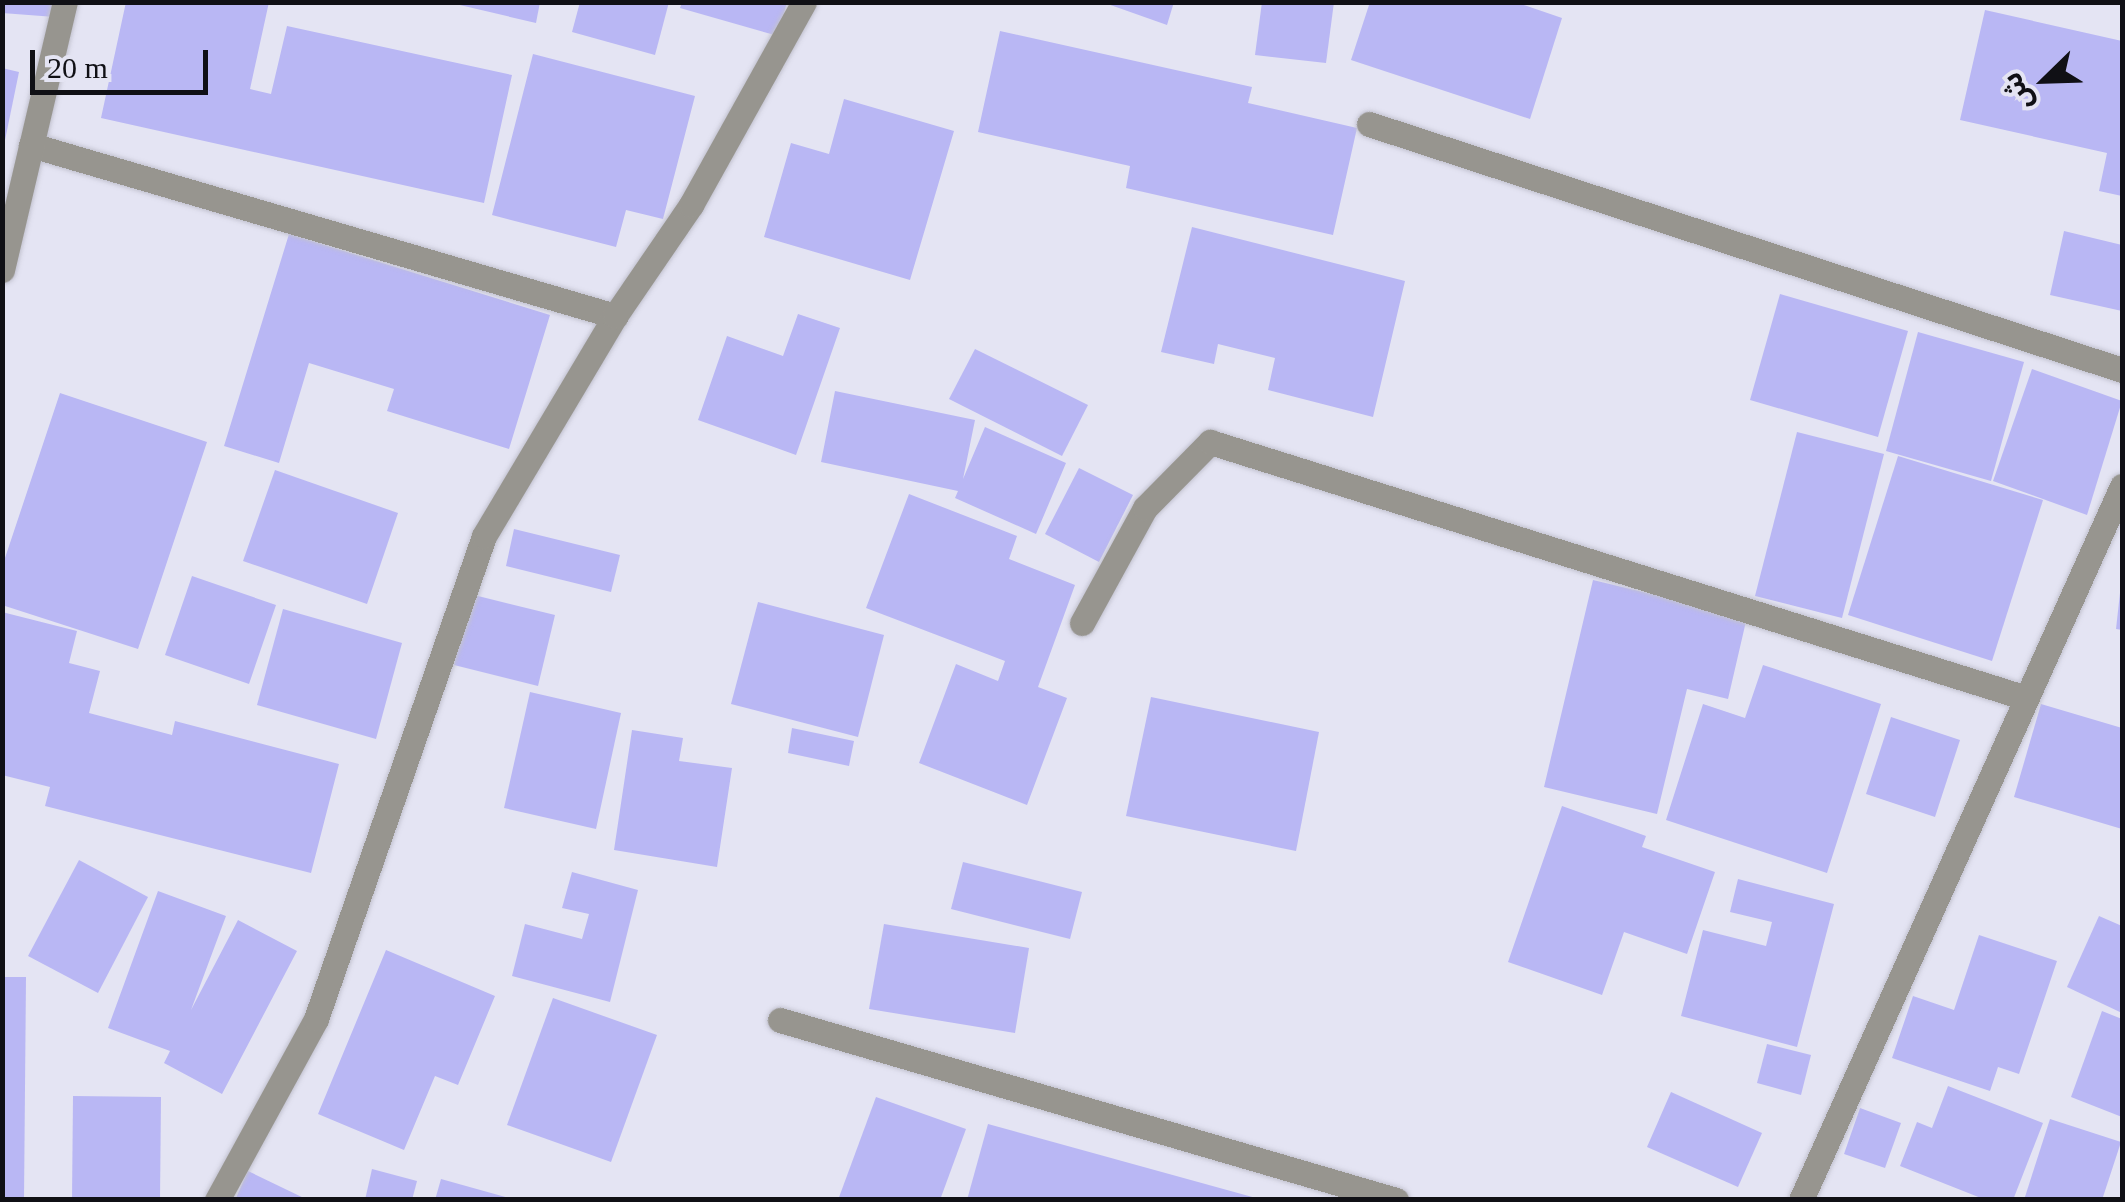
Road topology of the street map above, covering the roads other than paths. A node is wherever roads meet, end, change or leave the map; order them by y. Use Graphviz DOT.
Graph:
graph roads {
  1 [pos="65,2"];
  2 [pos="804,2"];
  3 [pos="1369,124"];
  4 [pos="31,144"];
  5 [pos="2,270"];
  6 [pos="615,316"];
  7 [pos="2122,370"];
  8 [pos="2122,486"];
  9 [pos="1082,622"];
  10 [pos="2023,697"];
  11 [pos="780,1020"];
  12 [pos="217,1200"];
  13 [pos="1396,1200"];
  14 [pos="1800,1200"];
  1 -- 4 [label="street"];
  2 -- 6 [label="street"];
  3 -- 7 [label="street"];
  4 -- 5 [label="street"];
  4 -- 6 [label="street"];
  6 -- 12 [label="street"];
  8 -- 10 [label="street"];
  9 -- 10 [label="street"];
  10 -- 14 [label="street"];
  11 -- 13 [label="street"];
}
